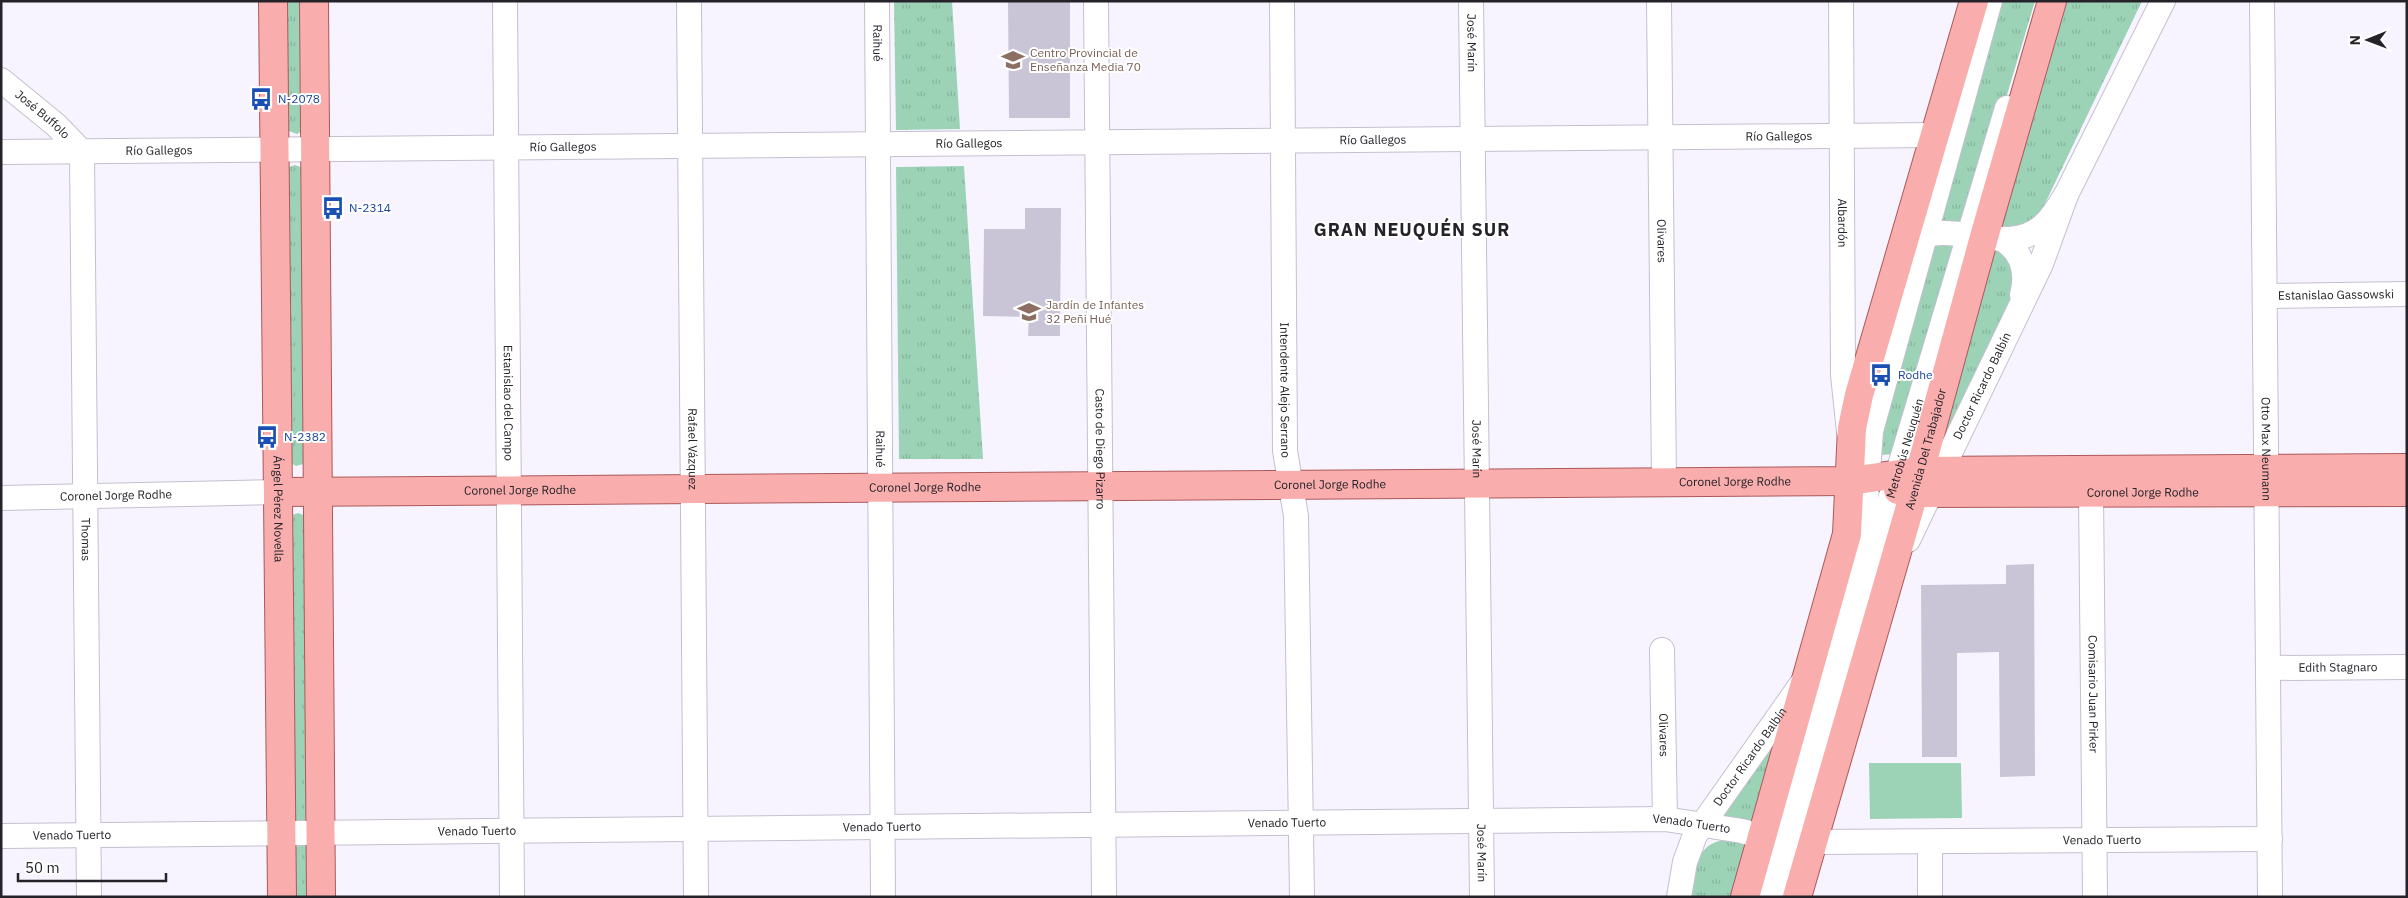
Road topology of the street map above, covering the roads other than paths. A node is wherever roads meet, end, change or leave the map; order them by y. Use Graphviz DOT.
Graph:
graph roads {
  1 [pos="273,1"];
  2 [pos="314,1"];
  3 [pos="504,1"];
  4 [pos="688,1"];
  5 [pos="877,1"];
  6 [pos="1096,1"];
  7 [pos="1282,1"];
  8 [pos="1471,1"];
  9 [pos="1659,1"];
  10 [pos="1841,1"];
  11 [pos="1974,1"];
  12 [pos="1990,1"];
  13 [pos="2039,1"];
  14 [pos="2052,1"];
  15 [pos="2163,1"];
  16 [pos="2262,1"];
  17 [pos="1,80"];
  18 [pos="1935,135"];
  19 [pos="1842,136"];
  20 [pos="1660,137"];
  21 [pos="1473,139"];
  22 [pos="1283,140"];
  23 [pos="1098,142"];
  24 [pos="878,144"];
  25 [pos="690,146"];
  26 [pos="506,148"];
  27 [pos="275,149"];
  28 [pos="315,149"];
  29 [pos="1,152"];
  30 [pos="82,152"];
  31 [pos="2066,195"];
  32 [pos="1926,234"];
  33 [pos="1985,237"];
  34 [pos="1899,258"];
  35 [pos="2407,294"];
  36 [pos="2265,296"];
  37 [pos="2017,314"];
  38 [pos="1858,439"];
  39 [pos="2407,468"];
  40 [pos="2267,480"];
  41 [pos="1898,481"];
  42 [pos="1664,482"];
  43 [pos="1477,483"];
  44 [pos="1290,485"];
  45 [pos="1100,486"];
  46 [pos="880,488"];
  47 [pos="693,489"];
  48 [pos="509,490"];
  49 [pos="279,492"];
  50 [pos="318,492"];
  51 [pos="2091,492"];
  52 [pos="2407,492"];
  53 [pos="85,496"];
  54 [pos="1,498"];
  55 [pos="1861,645"];
  56 [pos="1662,650"];
  57 [pos="2407,667"];
  58 [pos="2269,668"];
  59 [pos="1808,674"];
  60 [pos="1665,819"];
  61 [pos="1481,821"];
  62 [pos="1300,823"];
  63 [pos="1702,824"];
  64 [pos="1104,825"];
  65 [pos="882,828"];
  66 [pos="696,830"];
  67 [pos="512,832"];
  68 [pos="321,834"];
  69 [pos="282,835"];
  70 [pos="1,836"];
  71 [pos="88,836"];
  72 [pos="1762,837"];
  73 [pos="2270,838"];
  74 [pos="2094,840"];
  75 [pos="1813,842"];
  76 [pos="1930,843"];
  77 [pos="89,897"];
  78 [pos="282,897"];
  79 [pos="322,897"];
  80 [pos="512,897"];
  81 [pos="696,897"];
  82 [pos="883,897"];
  83 [pos="1104,897"];
  84 [pos="1302,897"];
  85 [pos="1482,897"];
  86 [pos="1679,897"];
  87 [pos="1746,897"];
  88 [pos="1760,897"];
  89 [pos="1779,897"];
  90 [pos="1797,897"];
  91 [pos="1930,897"];
  92 [pos="2095,897"];
  93 [pos="2270,897"];
  1 -- 27 [label="main road, Ángel Pérez Novella"];
  2 -- 28 [label="main road"];
  3 -- 26 [label="street, Estanislao del Campo"];
  4 -- 25 [label="street, Rafael Vázquez"];
  5 -- 24 [label="street, Raihué"];
  6 -- 23 [label="street, Casto de Diego Pizarro"];
  7 -- 22 [label="street, Intendente Alejo Serrano"];
  8 -- 21 [label="street, José Marín"];
  9 -- 20 [label="street, Olivares"];
  10 -- 19 [label="street, Albardón"];
  11 -- 18 [label="main road, Avenida Del Trabajador"];
  12 -- 32 [label="street, Metrobús Neuquén"];
  13 -- 33 [label="street"];
  14 -- 33 [label="main road, Avenida Del Trabajador"];
  15 -- 31 [label="street, Doctor Ricardo Balbín"];
  16 -- 36 [label="street, Otto Max Neumann"];
  17 -- 30 [label="street, José Buffolo"];
  18 -- 19 [label="street, Río Gallegos"];
  18 -- 34 [label="main road, Avenida Del Trabajador"];
  19 -- 20 [label="street, Río Gallegos"];
  19 -- 38 [label="street, Albardón"];
  20 -- 21 [label="street, Río Gallegos"];
  20 -- 42 [label="street, Olivares"];
  21 -- 22 [label="street, Río Gallegos"];
  21 -- 43 [label="street, José Marín"];
  22 -- 23 [label="street, Río Gallegos"];
  22 -- 44 [label="street, Intendente Alejo Serrano"];
  23 -- 24 [label="street, Río Gallegos"];
  23 -- 45 [label="street, Casto de Diego Pizarro"];
  24 -- 25 [label="street, Río Gallegos"];
  24 -- 46 [label="street, Raihué"];
  25 -- 26 [label="street, Río Gallegos"];
  25 -- 47 [label="street, Rafael Vázquez"];
  26 -- 28 [label="street, Río Gallegos"];
  26 -- 48 [label="street, Estanislao del Campo"];
  27 -- 28 [label="street, Río Gallegos"];
  27 -- 30 [label="street, Río Gallegos"];
  27 -- 49 [label="main road, Ángel Pérez Novella"];
  28 -- 50 [label="main road"];
  29 -- 30 [label="street, Río Gallegos"];
  30 -- 53 [label="street, Thomas"];
  31 -- 33 [label="street, Doctor Ricardo Balbín"];
  31 -- 37 [label="street, Doctor Ricardo Balbín"];
  32 -- 33 [label="street, Doctor Ricardo Balbín"];
  32 -- 34 [label="street"];
  32 -- 41 [label="street, Metrobús Neuquén"];
  33 -- 37 [label="street"];
  33 -- 41 [label="main road, Avenida Del Trabajador"];
  34 -- 38 [label="main road, Avenida Del Trabajador"];
  35 -- 36 [label="street, Estanislao Gassowski"];
  36 -- 40 [label="street, Otto Max Neumann"];
  37 -- 41 [label="street, Doctor Ricardo Balbín"];
  38 -- 38 [label="street"];
  38 -- 41 [label="main road, Avenida Del Trabajador"];
  39 -- 40 [label="main road, Coronel Jorge Rodhe"];
  40 -- 41 [label="main road, Coronel Jorge Rodhe"];
  40 -- 51 [label="main road, Coronel Jorge Rodhe"];
  40 -- 52 [label="main road, Coronel Jorge Rodhe"];
  40 -- 58 [label="street, Otto Max Neumann"];
  41 -- 42 [label="main road, Coronel Jorge Rodhe"];
  41 -- 51 [label="main road, Coronel Jorge Rodhe"];
  41 -- 59 [label="main road, Avenida Del Trabajador"];
  41 -- 75 [label="main road, Avenida Del Trabajador"];
  41 -- 88 [label="street, Metrobús Neuquén"];
  41 -- 89 [label="street, Metrobús Neuquén"];
  42 -- 43 [label="main road, Coronel Jorge Rodhe"];
  43 -- 44 [label="main road, Coronel Jorge Rodhe"];
  43 -- 61 [label="street, José Marín"];
  44 -- 45 [label="main road, Coronel Jorge Rodhe"];
  44 -- 62 [label="street, Intendente Alejo Serrano"];
  45 -- 46 [label="main road, Coronel Jorge Rodhe"];
  45 -- 64 [label="street, Casto de Diego Pizarro"];
  46 -- 47 [label="main road, Coronel Jorge Rodhe"];
  46 -- 65 [label="street, Raihué"];
  47 -- 48 [label="main road, Coronel Jorge Rodhe"];
  47 -- 66 [label="street, Rafael Vázquez"];
  48 -- 50 [label="main road, Coronel Jorge Rodhe"];
  48 -- 67 [label="street, Estanislao del Campo"];
  49 -- 50 [label="main road, Coronel Jorge Rodhe"];
  49 -- 53 [label="street, Coronel Jorge Rodhe"];
  49 -- 69 [label="main road, Ángel Pérez Novella"];
  50 -- 68 [label="main road"];
  51 -- 74 [label="street, Comisario Juan Pirker"];
  53 -- 54 [label="street, Coronel Jorge Rodhe"];
  53 -- 71 [label="street, Thomas"];
  55 -- 55 [label="street"];
  56 -- 60 [label="street, Olivares"];
  57 -- 58 [label="street, Edith Stagnaro"];
  58 -- 73 [label="street, Otto Max Neumann"];
  59 -- 63 [label="street, Doctor Ricardo Balbín"];
  59 -- 72 [label="main road, Avenida Del Trabajador"];
  60 -- 61 [label="street, Venado Tuerto"];
  60 -- 63 [label="street, Venado Tuerto"];
  61 -- 62 [label="street, Venado Tuerto"];
  61 -- 85 [label="street, José Marín"];
  62 -- 64 [label="street, Venado Tuerto"];
  62 -- 84 [label="street, Intendente Alejo Serrano"];
  63 -- 72 [label="street, Venado Tuerto"];
  63 -- 86 [label="street, Doctor Ricardo Balbín"];
  64 -- 65 [label="street, Venado Tuerto"];
  64 -- 83 [label="street, Casto de Diego Pizarro"];
  65 -- 66 [label="street, Venado Tuerto"];
  65 -- 82 [label="street, Raihué"];
  66 -- 67 [label="street, Venado Tuerto"];
  66 -- 81 [label="street, Rafael Vázquez"];
  67 -- 68 [label="street, Venado Tuerto"];
  67 -- 80 [label="street, Estanislao del Campo"];
  68 -- 69 [label="street, Venado Tuerto"];
  68 -- 79 [label="main road"];
  69 -- 71 [label="street, Venado Tuerto"];
  69 -- 78 [label="main road, Ángel Pérez Novella"];
  70 -- 71 [label="street, Venado Tuerto"];
  71 -- 77 [label="street, Thomas"];
  72 -- 87 [label="main road, Avenida Del Trabajador"];
  73 -- 74 [label="street, Venado Tuerto"];
  73 -- 93 [label="street, Otto Max Neumann"];
  74 -- 76 [label="street, Venado Tuerto"];
  74 -- 92 [label="street, Comisario Juan Pirker"];
  75 -- 76 [label="street, Venado Tuerto"];
  75 -- 90 [label="main road, Avenida Del Trabajador"];
  76 -- 91 [label="street"];
}
